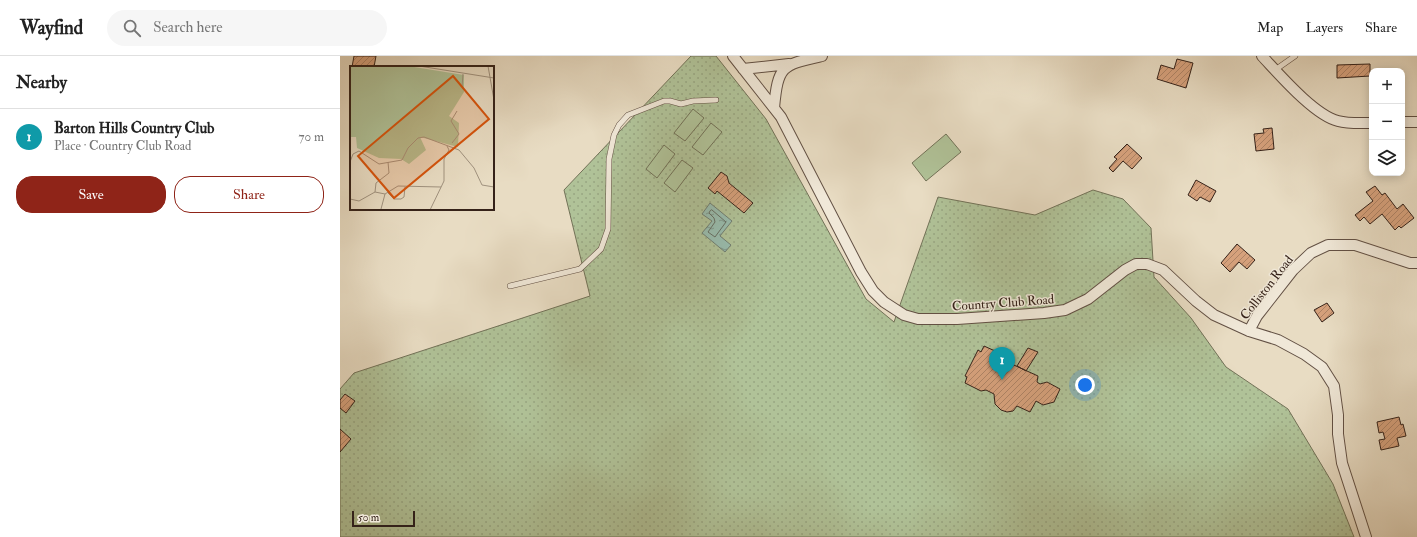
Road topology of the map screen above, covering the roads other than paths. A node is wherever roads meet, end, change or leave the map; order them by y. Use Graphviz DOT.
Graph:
graph roads {
  1 [pos="733,56"];
  2 [pos="822,56"];
  3 [pos="1262,56"];
  4 [pos="1296,56"];
  5 [pos="789,64"];
  6 [pos="743,69"];
  7 [pos="1275,70"];
  8 [pos="716,100"];
  9 [pos="774,108"];
  10 [pos="1405,122"];
  11 [pos="1417,122"];
  12 [pos="1369,123"];
  13 [pos="1417,264"];
  14 [pos="510,286"];
  15 [pos="1249,331"];
  16 [pos="1366,537"];
  1 -- 6 [label="street, Country Club Road"];
  2 -- 5 [label="street"];
  3 -- 7 [label="street"];
  4 -- 7 [label="lane"];
  5 -- 6 [label="street"];
  5 -- 9 [label="street"];
  6 -- 9 [label="street, Country Club Road"];
  7 -- 12 [label="street"];
  8 -- 14 [label="lane"];
  9 -- 15 [label="street, Country Club Road"];
  10 -- 11 [label="street"];
  13 -- 15 [label="street, Colliston Road"];
  15 -- 16 [label="street, Country Club Road"];
}
